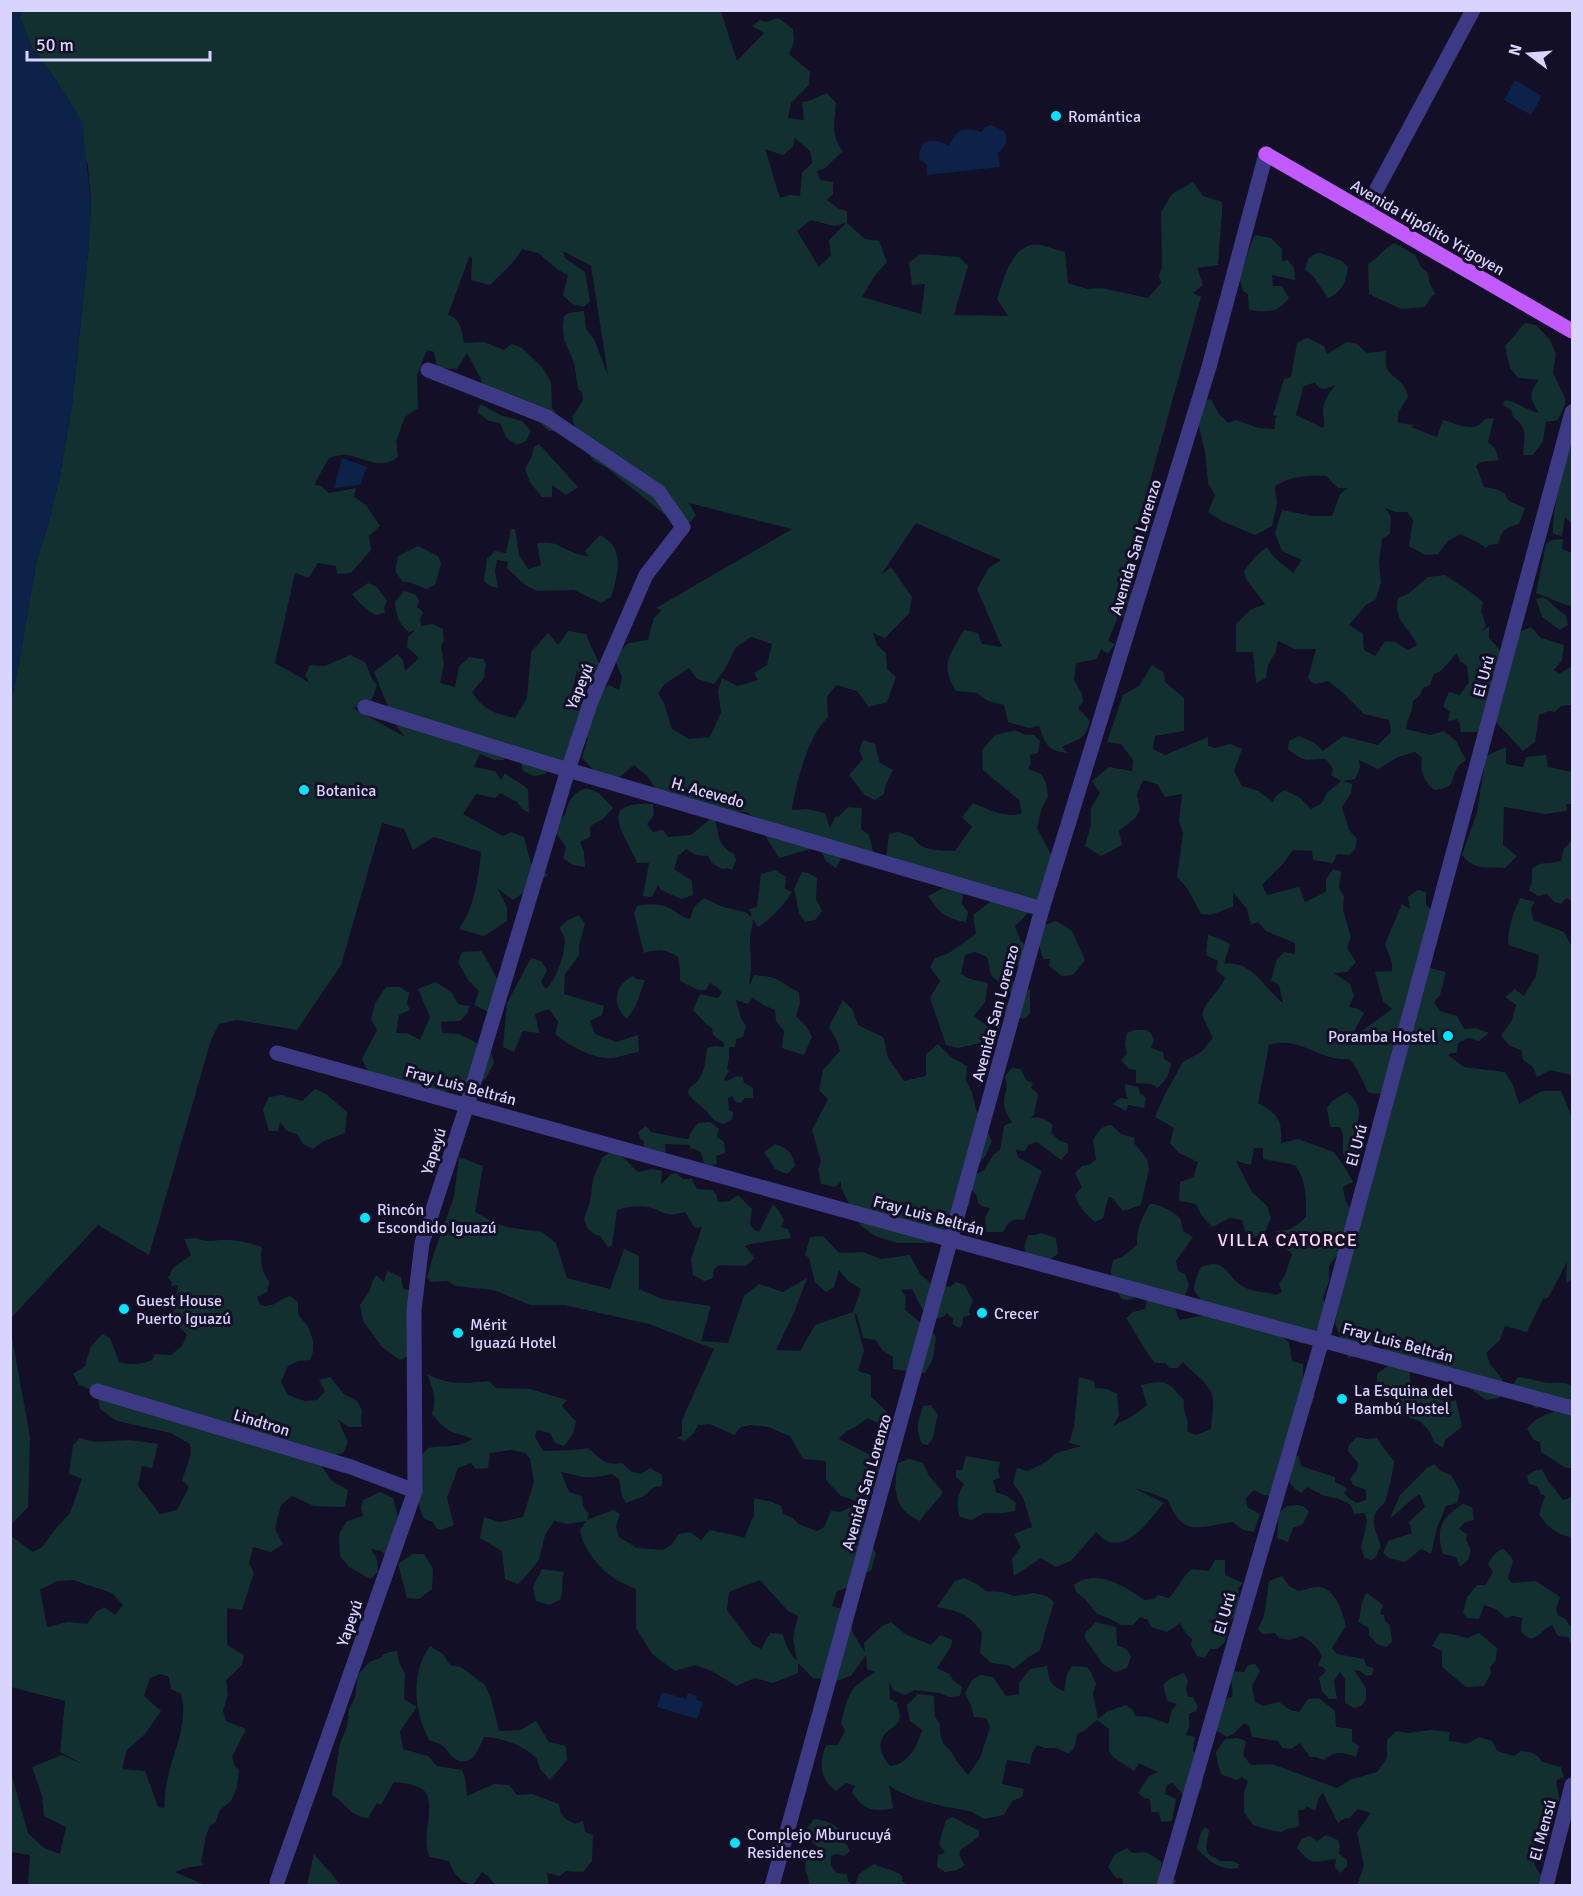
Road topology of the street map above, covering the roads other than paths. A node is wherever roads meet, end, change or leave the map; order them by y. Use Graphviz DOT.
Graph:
graph roads {
  1 [pos="1473,10"];
  2 [pos="1266,154"];
  3 [pos="1365,212"];
  4 [pos="1572,331"];
  5 [pos="428,370"];
  6 [pos="1572,412"];
  7 [pos="365,707"];
  8 [pos="568,770"];
  9 [pos="1042,909"];
  10 [pos="277,1053"];
  11 [pos="467,1105"];
  12 [pos="952,1240"];
  13 [pos="1322,1340"];
  14 [pos="97,1392"];
  15 [pos="1572,1408"];
  16 [pos="415,1491"];
  17 [pos="1572,1785"];
  18 [pos="277,1882"];
  19 [pos="772,1886"];
  20 [pos="1164,1886"];
  21 [pos="1546,1886"];
  1 -- 3 [label="street"];
  2 -- 3 [label="main road, Avenida Hipólito Yrigoyen"];
  2 -- 9 [label="street, Avenida San Lorenzo"];
  3 -- 4 [label="main road, Avenida Hipólito Yrigoyen"];
  5 -- 8 [label="street, Yapeyú"];
  6 -- 13 [label="street, El Urú"];
  7 -- 8 [label="street, H. Acevedo"];
  8 -- 9 [label="street, H. Acevedo"];
  8 -- 11 [label="street, Yapeyú"];
  9 -- 12 [label="street, Avenida San Lorenzo"];
  10 -- 11 [label="street, Fray Luis Beltrán"];
  11 -- 12 [label="street, Fray Luis Beltrán"];
  11 -- 16 [label="street, Yapeyú"];
  12 -- 13 [label="street, Fray Luis Beltrán"];
  12 -- 19 [label="street, Avenida San Lorenzo"];
  13 -- 15 [label="street, Fray Luis Beltrán"];
  13 -- 20 [label="street, El Urú"];
  14 -- 16 [label="street, Lindtron"];
  16 -- 18 [label="street, Yapeyú"];
  17 -- 21 [label="street, El Mensú"];
}
